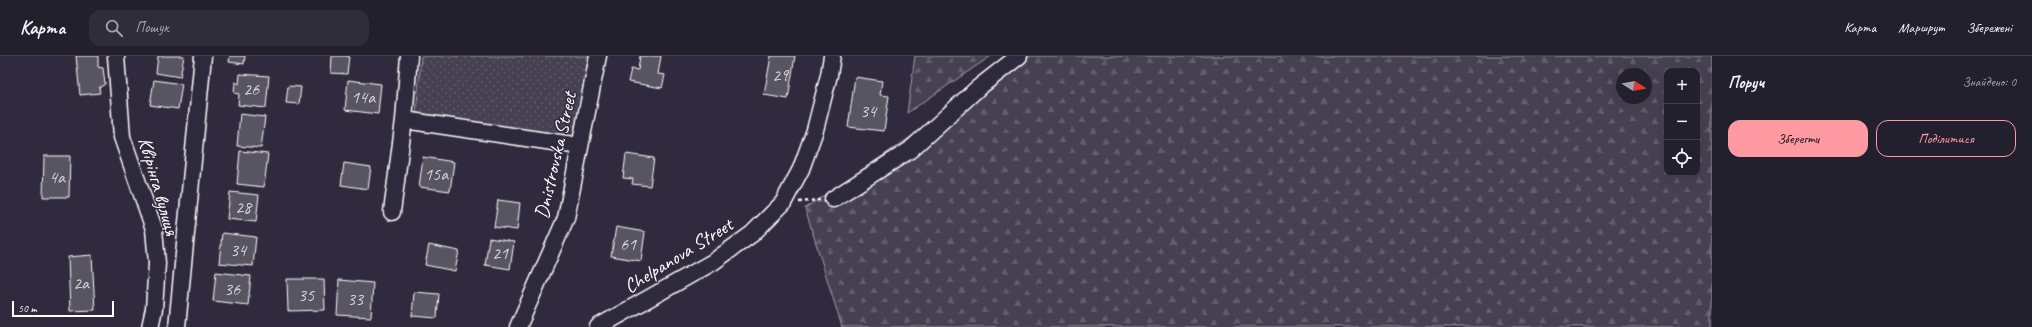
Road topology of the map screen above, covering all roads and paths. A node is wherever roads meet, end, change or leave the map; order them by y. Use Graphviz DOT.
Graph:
graph roads {
  1 [pos="116,56"];
  2 [pos="203,56"];
  3 [pos="409,56"];
  4 [pos="598,56"];
  5 [pos="832,56"];
  6 [pos="1019,56"];
  7 [pos="404,120"];
  8 [pos="580,146"];
  9 [pos="833,199"];
  10 [pos="783,203"];
  11 [pos="392,212"];
  12 [pos="154,309"];
  13 [pos="150,327"];
  14 [pos="177,327"];
  15 [pos="518,327"];
  16 [pos="598,327"];
  1 -- 12 [label="street, Квірінга вулиця"];
  2 -- 14 [label="street"];
  3 -- 7 [label="street"];
  4 -- 8 [label="street, Dnistrovska Street"];
  5 -- 10 [label="street, Chelpanova Street"];
  6 -- 9 [label="street"];
  7 -- 8 [label="street"];
  7 -- 11 [label="street"];
  8 -- 15 [label="street, Dnistrovska Street"];
  9 -- 10 [label="path"];
  10 -- 16 [label="street, Chelpanova Street"];
  12 -- 13 [label="street, Квірінга вулиця"];
  12 -- 14 [label="street"];
}
